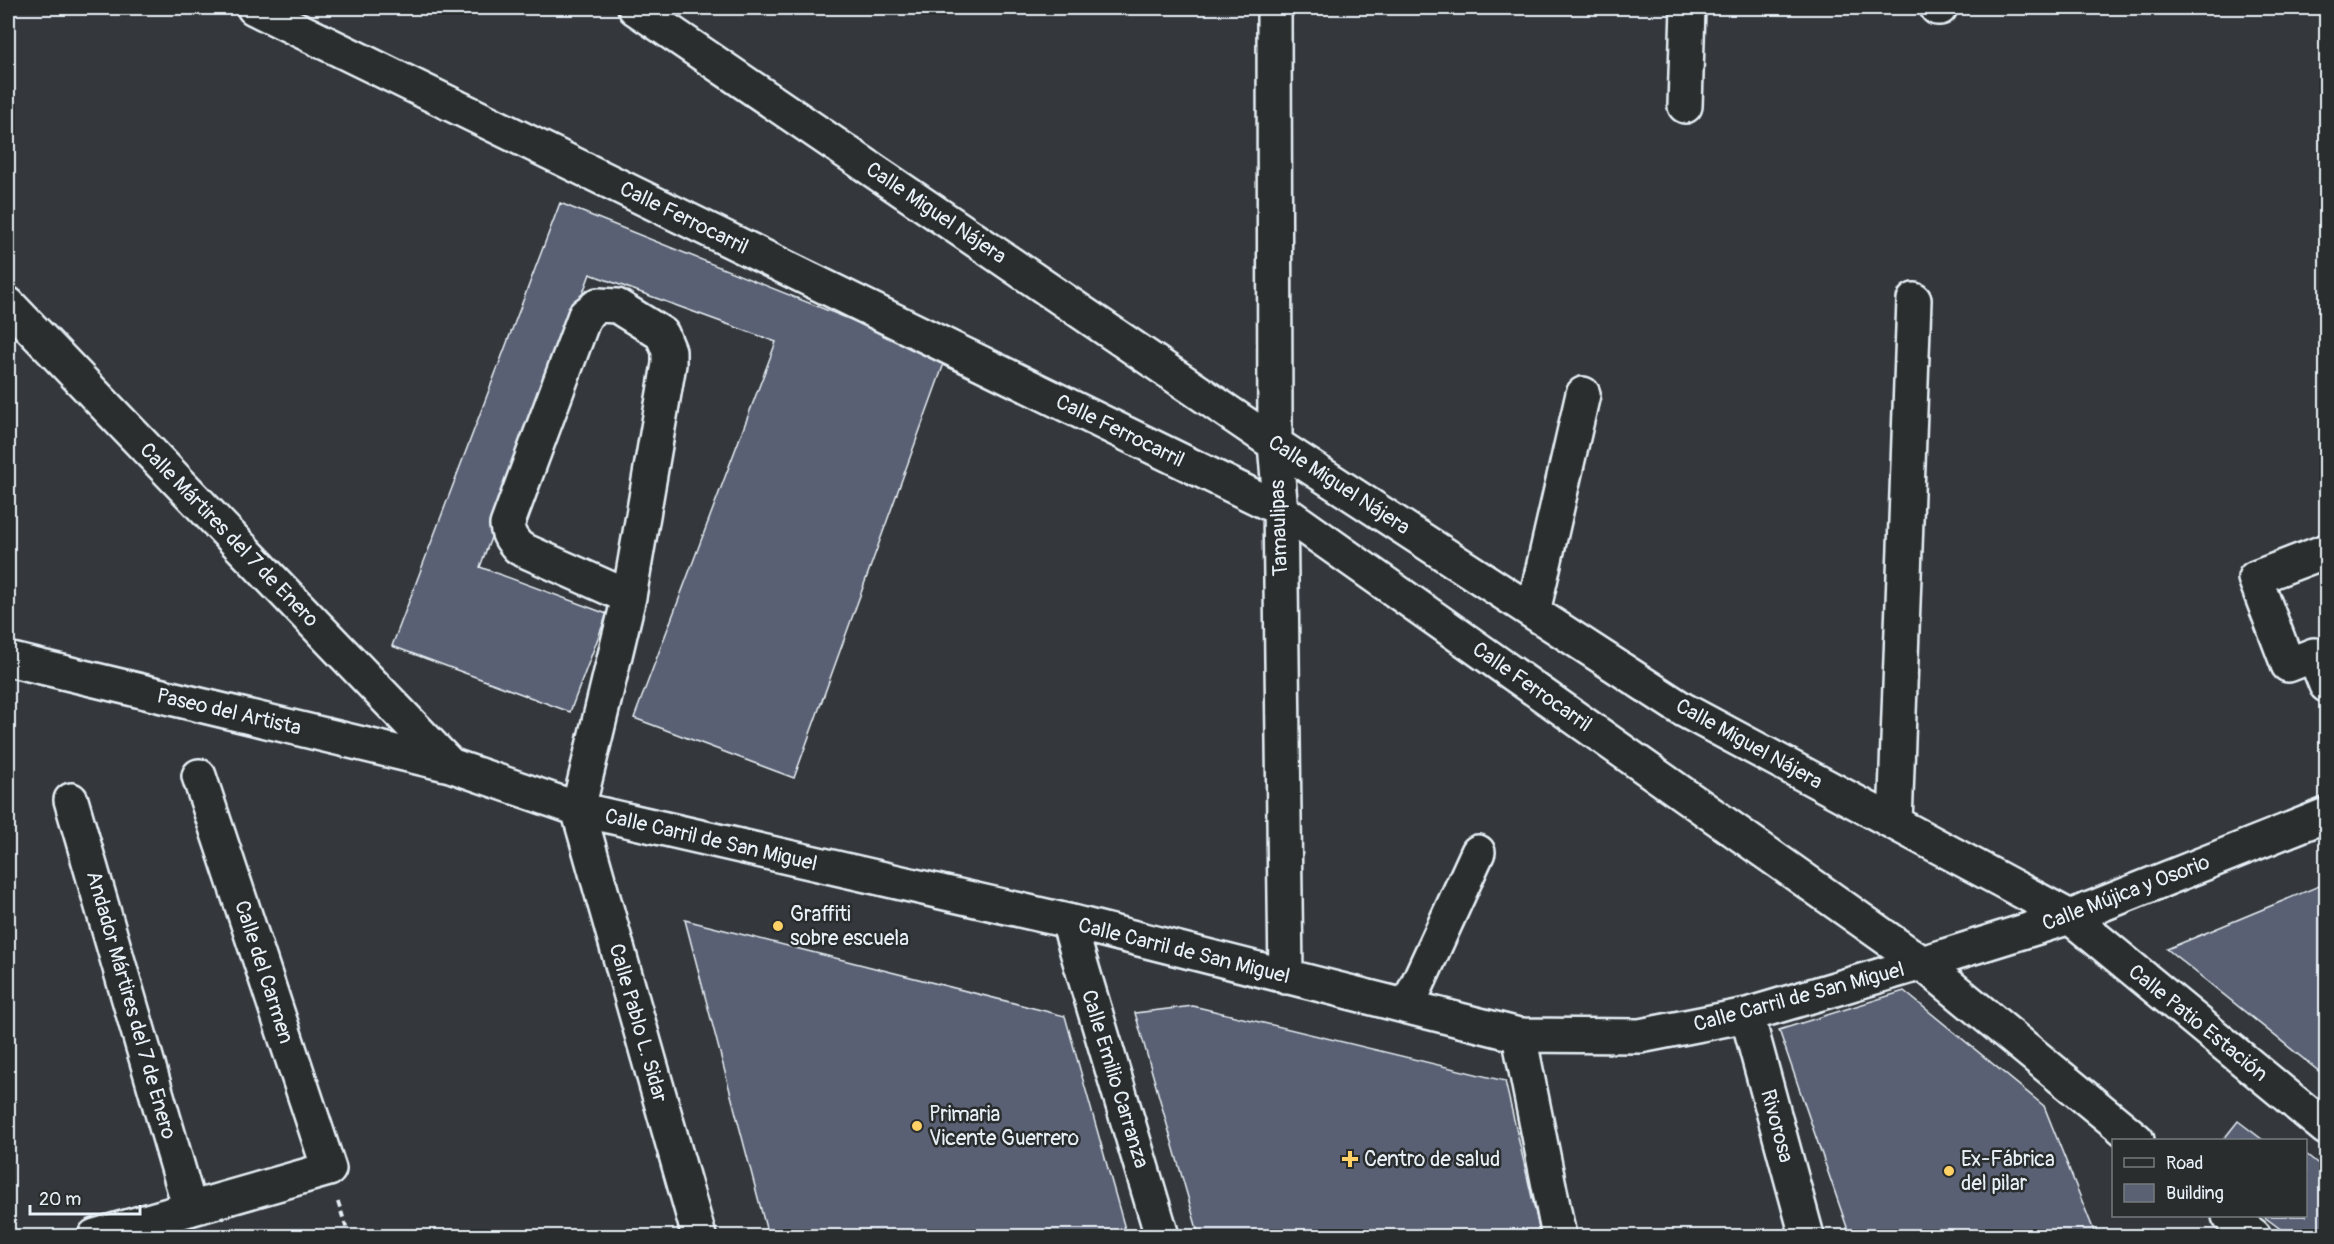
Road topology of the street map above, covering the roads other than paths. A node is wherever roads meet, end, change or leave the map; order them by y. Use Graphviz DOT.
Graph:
graph roads {
  1 [pos="254,8"];
  2 [pos="635,8"];
  3 [pos="1274,8"];
  4 [pos="1688,8"];
  5 [pos="1685,106"];
  6 [pos="1914,300"];
  7 [pos="8,304"];
  8 [pos="1583,394"];
  9 [pos="1275,444"];
  10 [pos="1280,509"];
  11 [pos="2326,552"];
  12 [pos="629,597"];
  13 [pos="1533,612"];
  14 [pos="8,659"];
  15 [pos="2326,685"];
  16 [pos="450,765"];
  17 [pos="199,776"];
  18 [pos="71,800"];
  19 [pos="578,809"];
  20 [pos="2326,815"];
  21 [pos="1895,823"];
  22 [pos="1478,852"];
  23 [pos="2070,917"];
  24 [pos="1068,921"];
  25 [pos="1922,963"];
  26 [pos="1286,977"];
  27 [pos="1407,1007"];
  28 [pos="1747,1015"];
  29 [pos="1519,1035"];
  30 [pos="2326,1128"];
  31 [pos="2137,1139"];
  32 [pos="190,1209"];
  33 [pos="2231,1217"];
  34 [pos="95,1236"];
  35 [pos="699,1236"];
  36 [pos="1161,1236"];
  37 [pos="1559,1236"];
  38 [pos="1807,1236"];
  39 [pos="2254,1236"];
  1 -- 10 [label="street, Calle Ferrocarril"];
  2 -- 9 [label="street, Calle Miguel Nájera"];
  3 -- 9 [label="street, Tamaulipas"];
  4 -- 5 [label="street"];
  6 -- 21 [label="street"];
  7 -- 16 [label="street, Calle Mártires del 7 de Enero"];
  8 -- 13 [label="street"];
  9 -- 10 [label="street, Tamaulipas"];
  9 -- 13 [label="street, Calle Miguel Nájera"];
  10 -- 25 [label="street, Calle Ferrocarril"];
  10 -- 26 [label="street, Tamaulipas"];
  11 -- 15 [label="street"];
  12 -- 12 [label="street"];
  12 -- 19 [label="street"];
  13 -- 21 [label="street, Calle Miguel Nájera"];
  14 -- 16 [label="street, Paseo del Artista"];
  16 -- 19 [label="street, Calle Carril de San Miguel"];
  17 -- 32 [label="street, Calle del Carmen"];
  18 -- 32 [label="street, Andador Mártires del 7 de Enero"];
  19 -- 24 [label="street, Calle Carril de San Miguel"];
  19 -- 35 [label="street, Calle Pablo L. Sidar"];
  20 -- 23 [label="street, Calle Mújica y Osorio"];
  21 -- 23 [label="street, Calle Miguel Nájera"];
  22 -- 27 [label="street"];
  23 -- 25 [label="street, Calle Mújica y Osorio"];
  23 -- 30 [label="street, Calle Patio Estación"];
  24 -- 26 [label="street, Calle Carril de San Miguel"];
  24 -- 36 [label="street, Calle Emilio Carranza"];
  25 -- 28 [label="street, Calle Carril de San Miguel"];
  25 -- 31 [label="street"];
  26 -- 27 [label="street, Calle Carril de San Miguel"];
  27 -- 29 [label="street, Calle Carril de San Miguel"];
  28 -- 29 [label="street, Calle Carril de San Miguel"];
  28 -- 38 [label="street, Rivorosa"];
  29 -- 37 [label="street"];
  32 -- 34 [label="street"];
  33 -- 39 [label="street"];
}
